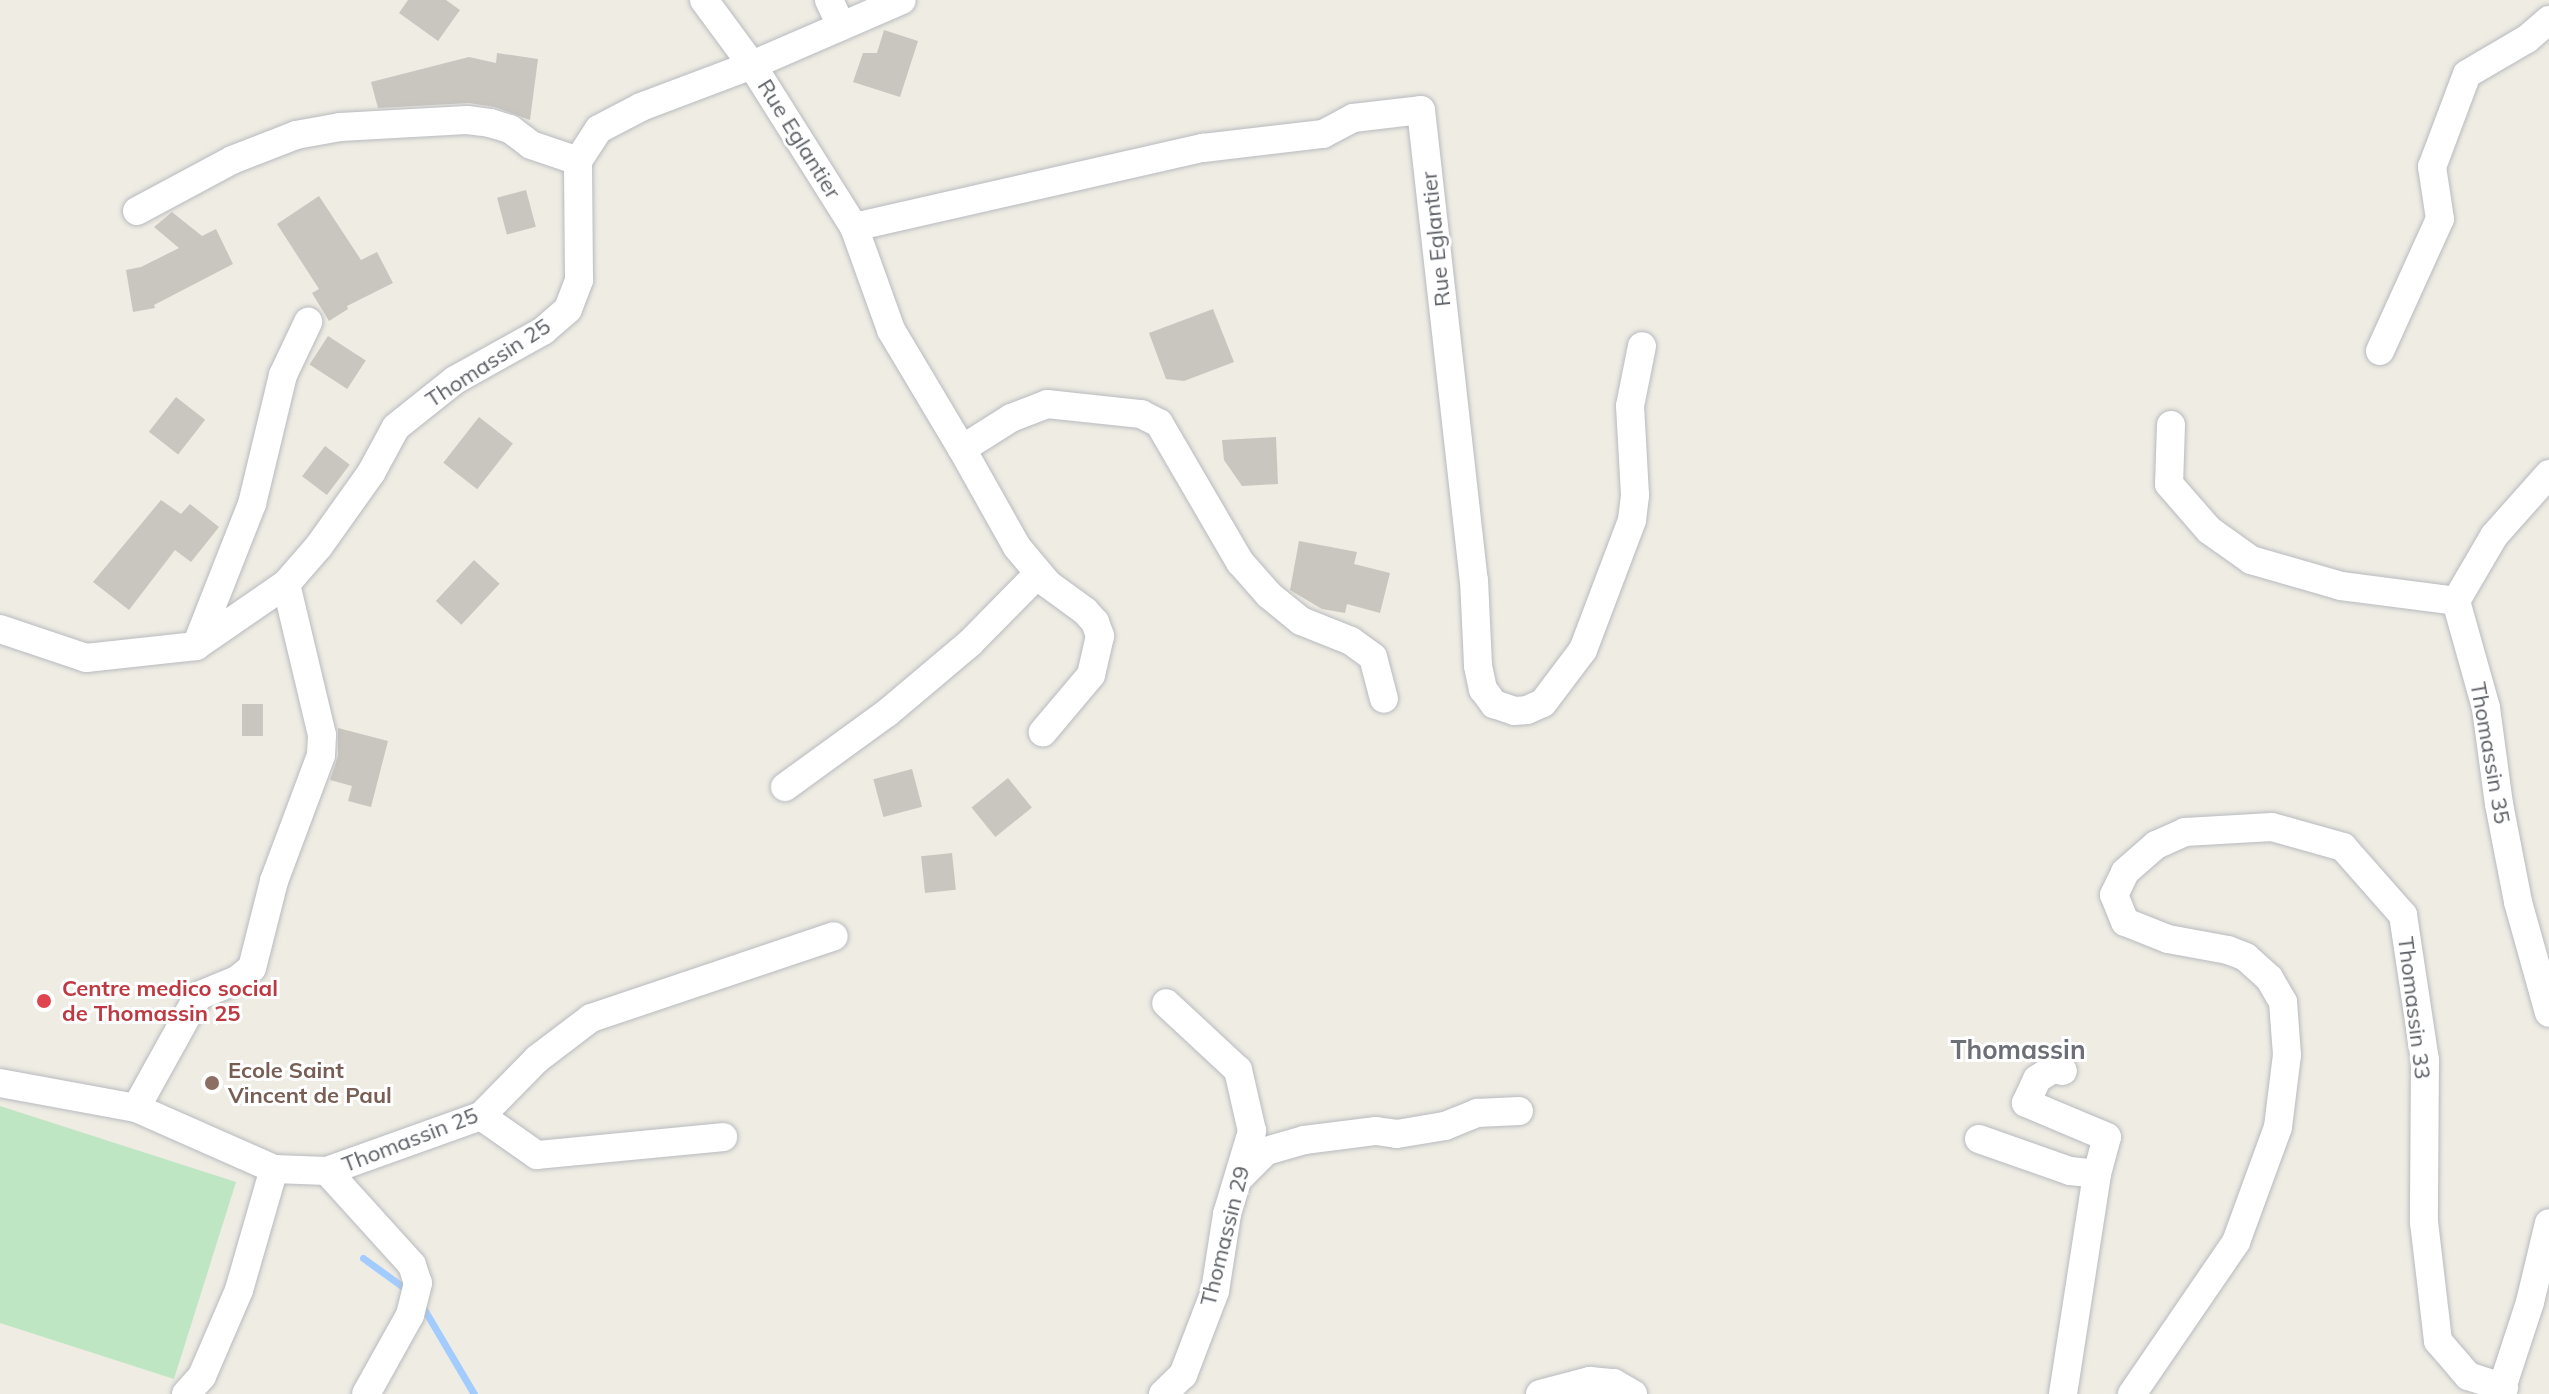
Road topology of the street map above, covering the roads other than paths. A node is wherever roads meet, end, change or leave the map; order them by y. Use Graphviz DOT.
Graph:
graph roads {
  1 [pos="704,0"];
  2 [pos="902,0"];
  3 [pos="835,13"];
  4 [pos="2549,20"];
  5 [pos="752,65"];
  6 [pos="578,161"];
  7 [pos="137,211"];
  8 [pos="854,227"];
  9 [pos="308,322"];
  10 [pos="1642,346"];
  11 [pos="2380,351"];
  12 [pos="2171,425"];
  13 [pos="962,449"];
  14 [pos="2549,474"];
  15 [pos="1038,574"];
  16 [pos="286,584"];
  17 [pos="2456,601"];
  18 [pos="0,629"];
  19 [pos="196,646"];
  20 [pos="1384,699"];
  21 [pos="1043,732"];
  22 [pos="785,787"];
  23 [pos="834,936"];
  24 [pos="1166,1003"];
  25 [pos="2549,1013"];
  26 [pos="2063,1071"];
  27 [pos="0,1083"];
  28 [pos="136,1108"];
  29 [pos="1519,1111"];
  30 [pos="481,1116"];
  31 [pos="723,1137"];
  32 [pos="1979,1139"];
  33 [pos="274,1169"];
  34 [pos="327,1171"];
  35 [pos="2097,1174"];
  36 [pos="1237,1179"];
  37 [pos="2549,1223"];
  38 [pos="2502,1391"];
  39 [pos="186,1394"];
  40 [pos="366,1394"];
  41 [pos="1163,1394"];
  42 [pos="1540,1394"];
  43 [pos="1633,1394"];
  44 [pos="2063,1394"];
  45 [pos="2132,1394"];
  1 -- 5 [label="street, Rue Eglantier"];
  2 -- 3 [label="street"];
  3 -- 5 [label="street"];
  4 -- 11 [label="street"];
  5 -- 6 [label="street"];
  5 -- 8 [label="street, Rue Eglantier"];
  6 -- 7 [label="street"];
  6 -- 16 [label="street, Thomassin 25"];
  8 -- 10 [label="street, Rue Eglantier"];
  8 -- 13 [label="street"];
  9 -- 19 [label="street"];
  12 -- 17 [label="street"];
  13 -- 15 [label="street"];
  13 -- 20 [label="street"];
  14 -- 17 [label="street"];
  15 -- 21 [label="street"];
  15 -- 22 [label="street"];
  16 -- 19 [label="street, Thomassin 25"];
  16 -- 28 [label="street"];
  17 -- 25 [label="street, Thomassin 35"];
  18 -- 19 [label="street, Thomassin 25"];
  23 -- 30 [label="street, Thomassin 25"];
  24 -- 36 [label="street, Thomassin 29"];
  26 -- 35 [label="street"];
  27 -- 28 [label="street, Thomassin 25"];
  28 -- 33 [label="street, Thomassin 25"];
  29 -- 36 [label="street"];
  30 -- 31 [label="street"];
  30 -- 34 [label="street, Thomassin 25"];
  32 -- 35 [label="street"];
  33 -- 34 [label="street, Thomassin 25"];
  33 -- 39 [label="street"];
  34 -- 40 [label="street"];
  35 -- 44 [label="street"];
  36 -- 41 [label="street, Thomassin 29"];
  37 -- 38 [label="street"];
  38 -- 45 [label="street, Thomassin 33"];
  42 -- 43 [label="street"];
}
